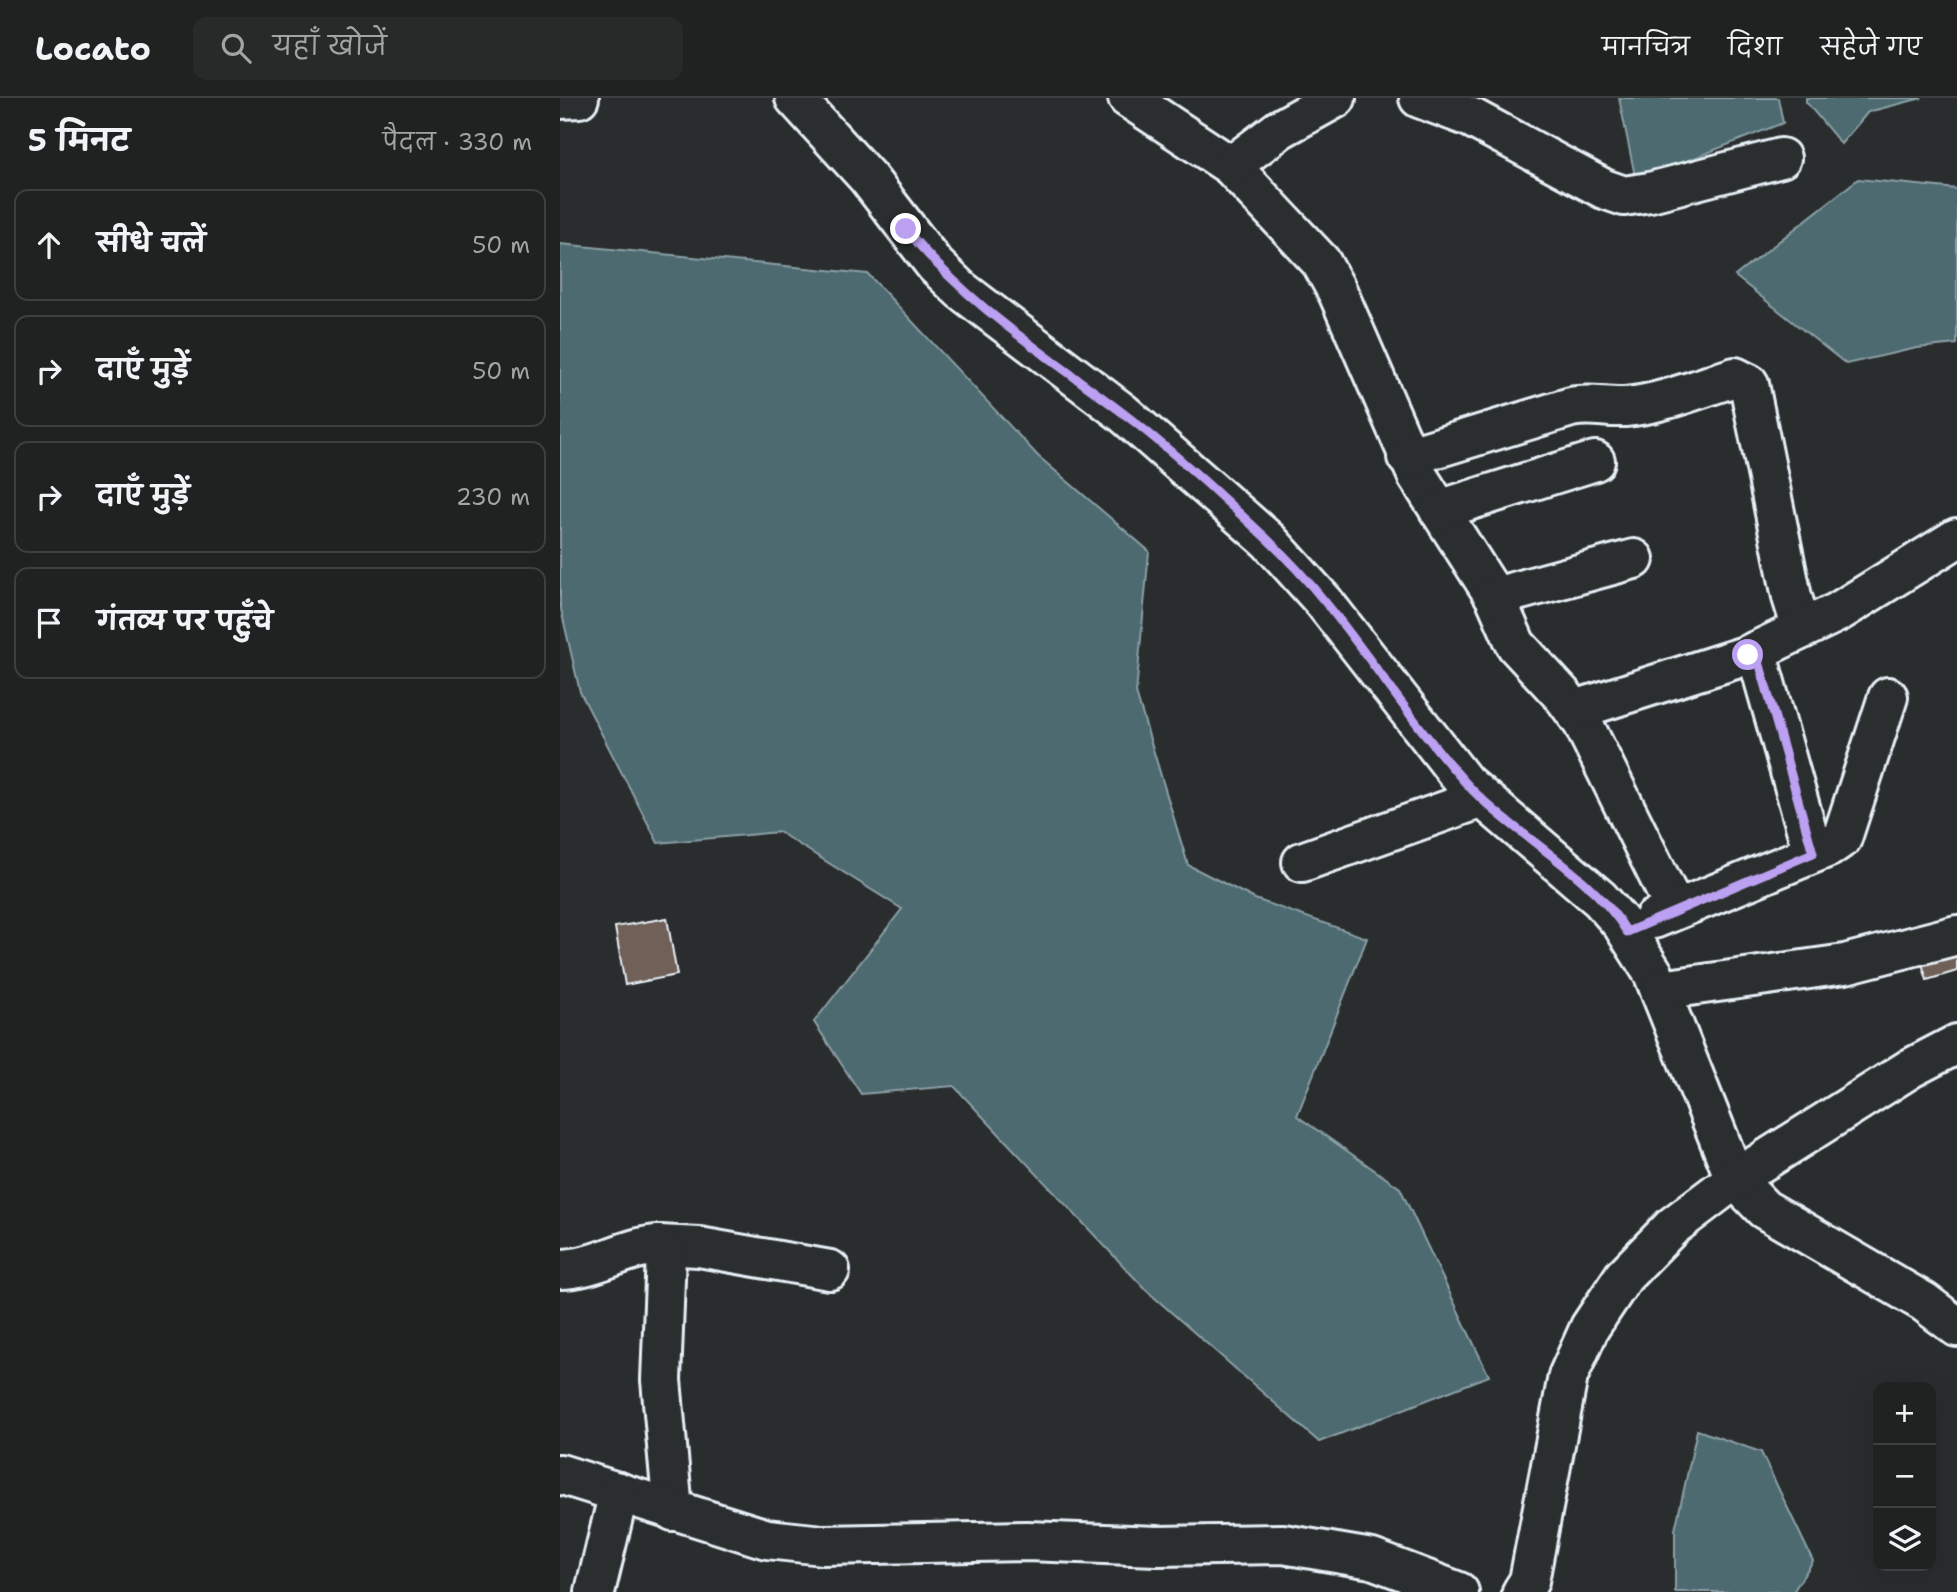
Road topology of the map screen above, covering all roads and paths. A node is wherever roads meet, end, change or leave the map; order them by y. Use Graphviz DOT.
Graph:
graph roads {
  1 [pos="579,98"];
  2 [pos="795,98"];
  3 [pos="1128,98"];
  4 [pos="1336,98"];
  5 [pos="1419,98"];
  6 [pos="561,99"];
  7 [pos="1781,158"];
  8 [pos="1231,166"];
  9 [pos="1407,457"];
  10 [pos="1595,461"];
  11 [pos="1439,510"];
  12 [pos="1957,538"];
  13 [pos="1633,559"];
  14 [pos="1495,597"];
  15 [pos="1802,629"];
  16 [pos="1756,651"];
  17 [pos="1888,697"];
  18 [pos="1575,710"];
  19 [pos="1482,798"];
  20 [pos="1813,853"];
  21 [pos="1302,862"];
  22 [pos="1675,909"];
  23 [pos="1627,932"];
  24 [pos="1957,935"];
  25 [pos="1661,990"];
  26 [pos="1957,1044"];
  27 [pos="1735,1179"];
  28 [pos="659,1245"];
  29 [pos="560,1269"];
  30 [pos="830,1270"];
  31 [pos="1957,1327"];
  32 [pos="562,1486"];
  33 [pos="619,1492"];
  34 [pos="673,1511"];
  35 [pos="595,1592"];
  36 [pos="1459,1592"];
  37 [pos="1522,1592"];
  1 -- 6 [label="street"];
  2 -- 19 [label="street"];
  3 -- 8 [label="street"];
  4 -- 8 [label="street"];
  5 -- 7 [label="street"];
  8 -- 9 [label="street"];
  9 -- 11 [label="street"];
  9 -- 15 [label="street"];
  10 -- 11 [label="street"];
  11 -- 14 [label="street"];
  12 -- 15 [label="street"];
  13 -- 14 [label="street"];
  14 -- 18 [label="street"];
  15 -- 16 [label="street"];
  16 -- 18 [label="street"];
  16 -- 20 [label="street"];
  17 -- 20 [label="street"];
  18 -- 22 [label="street"];
  19 -- 21 [label="street"];
  19 -- 23 [label="street"];
  20 -- 22 [label="street"];
  22 -- 23 [label="street"];
  23 -- 25 [label="street"];
  24 -- 25 [label="street"];
  25 -- 27 [label="street"];
  26 -- 27 [label="street"];
  27 -- 31 [label="street"];
  27 -- 37 [label="street"];
  28 -- 29 [label="street"];
  28 -- 30 [label="street"];
  28 -- 34 [label="street"];
  32 -- 33 [label="street"];
  33 -- 34 [label="street"];
  33 -- 35 [label="street"];
  34 -- 36 [label="street"];
}
